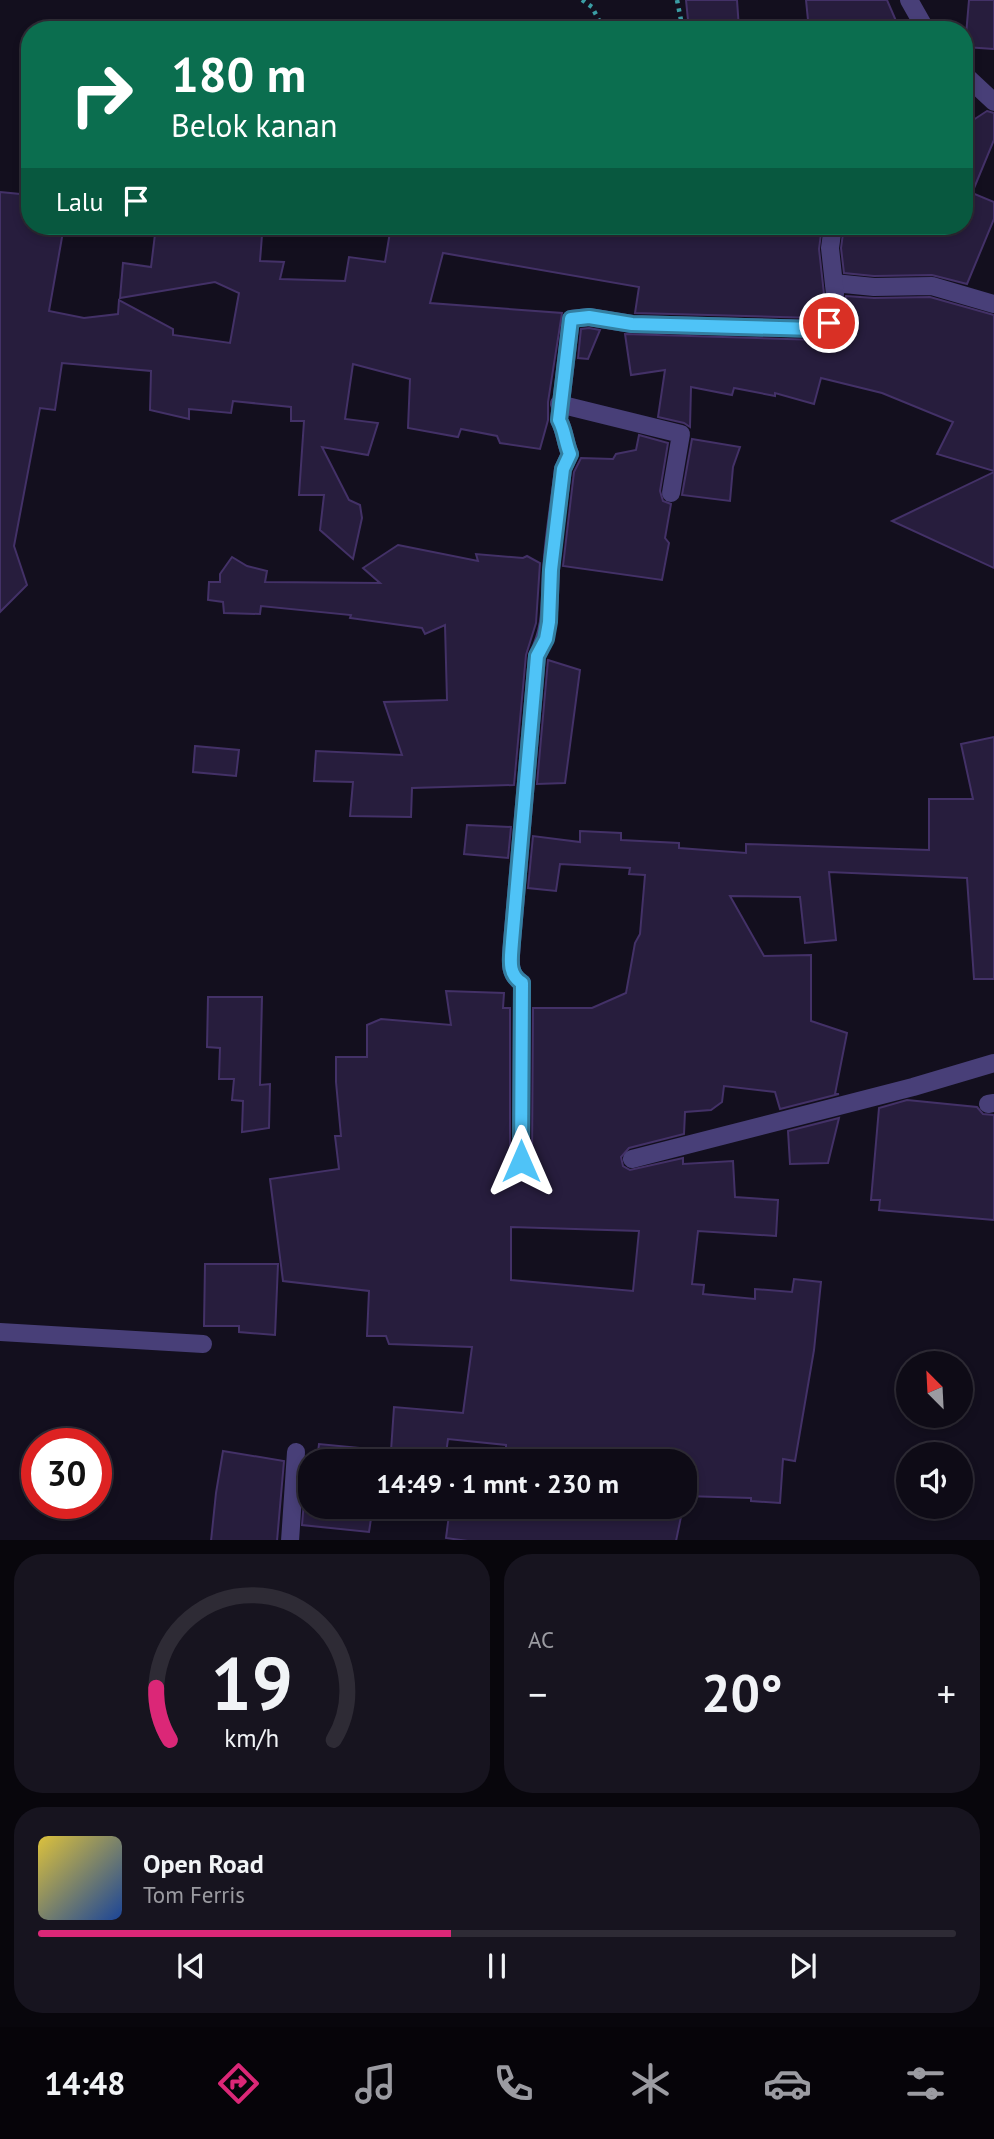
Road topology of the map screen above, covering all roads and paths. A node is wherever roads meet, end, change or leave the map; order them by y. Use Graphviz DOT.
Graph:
graph roads {
  1 [pos="582,0"];
  2 [pos="677,0"];
  3 [pos="909,0"];
  4 [pos="599,21"];
  5 [pos="681,21"];
  6 [pos="921,21"];
  7 [pos="973,82"];
  8 [pos="993,101"];
  9 [pos="832,235"];
  10 [pos="834,283"];
  11 [pos="994,304"];
  12 [pos="559,404"];
  13 [pos="671,493"];
  14 [pos="994,1063"];
  15 [pos="632,1159"];
  16 [pos="521,1161"];
  17 [pos="0,1332"];
  18 [pos="203,1343"];
  19 [pos="296,1452"];
  20 [pos="290,1540"];
  1 -- 4 [label="path"];
  2 -- 5 [label="path"];
  3 -- 6 [label="street"];
  7 -- 8 [label="street"];
  9 -- 10 [label="street"];
  10 -- 11 [label="street"];
  10 -- 12 [label="street"];
  12 -- 13 [label="street"];
  12 -- 16 [label="street"];
  14 -- 15 [label="street"];
  17 -- 18 [label="street"];
  19 -- 20 [label="street"];
}
